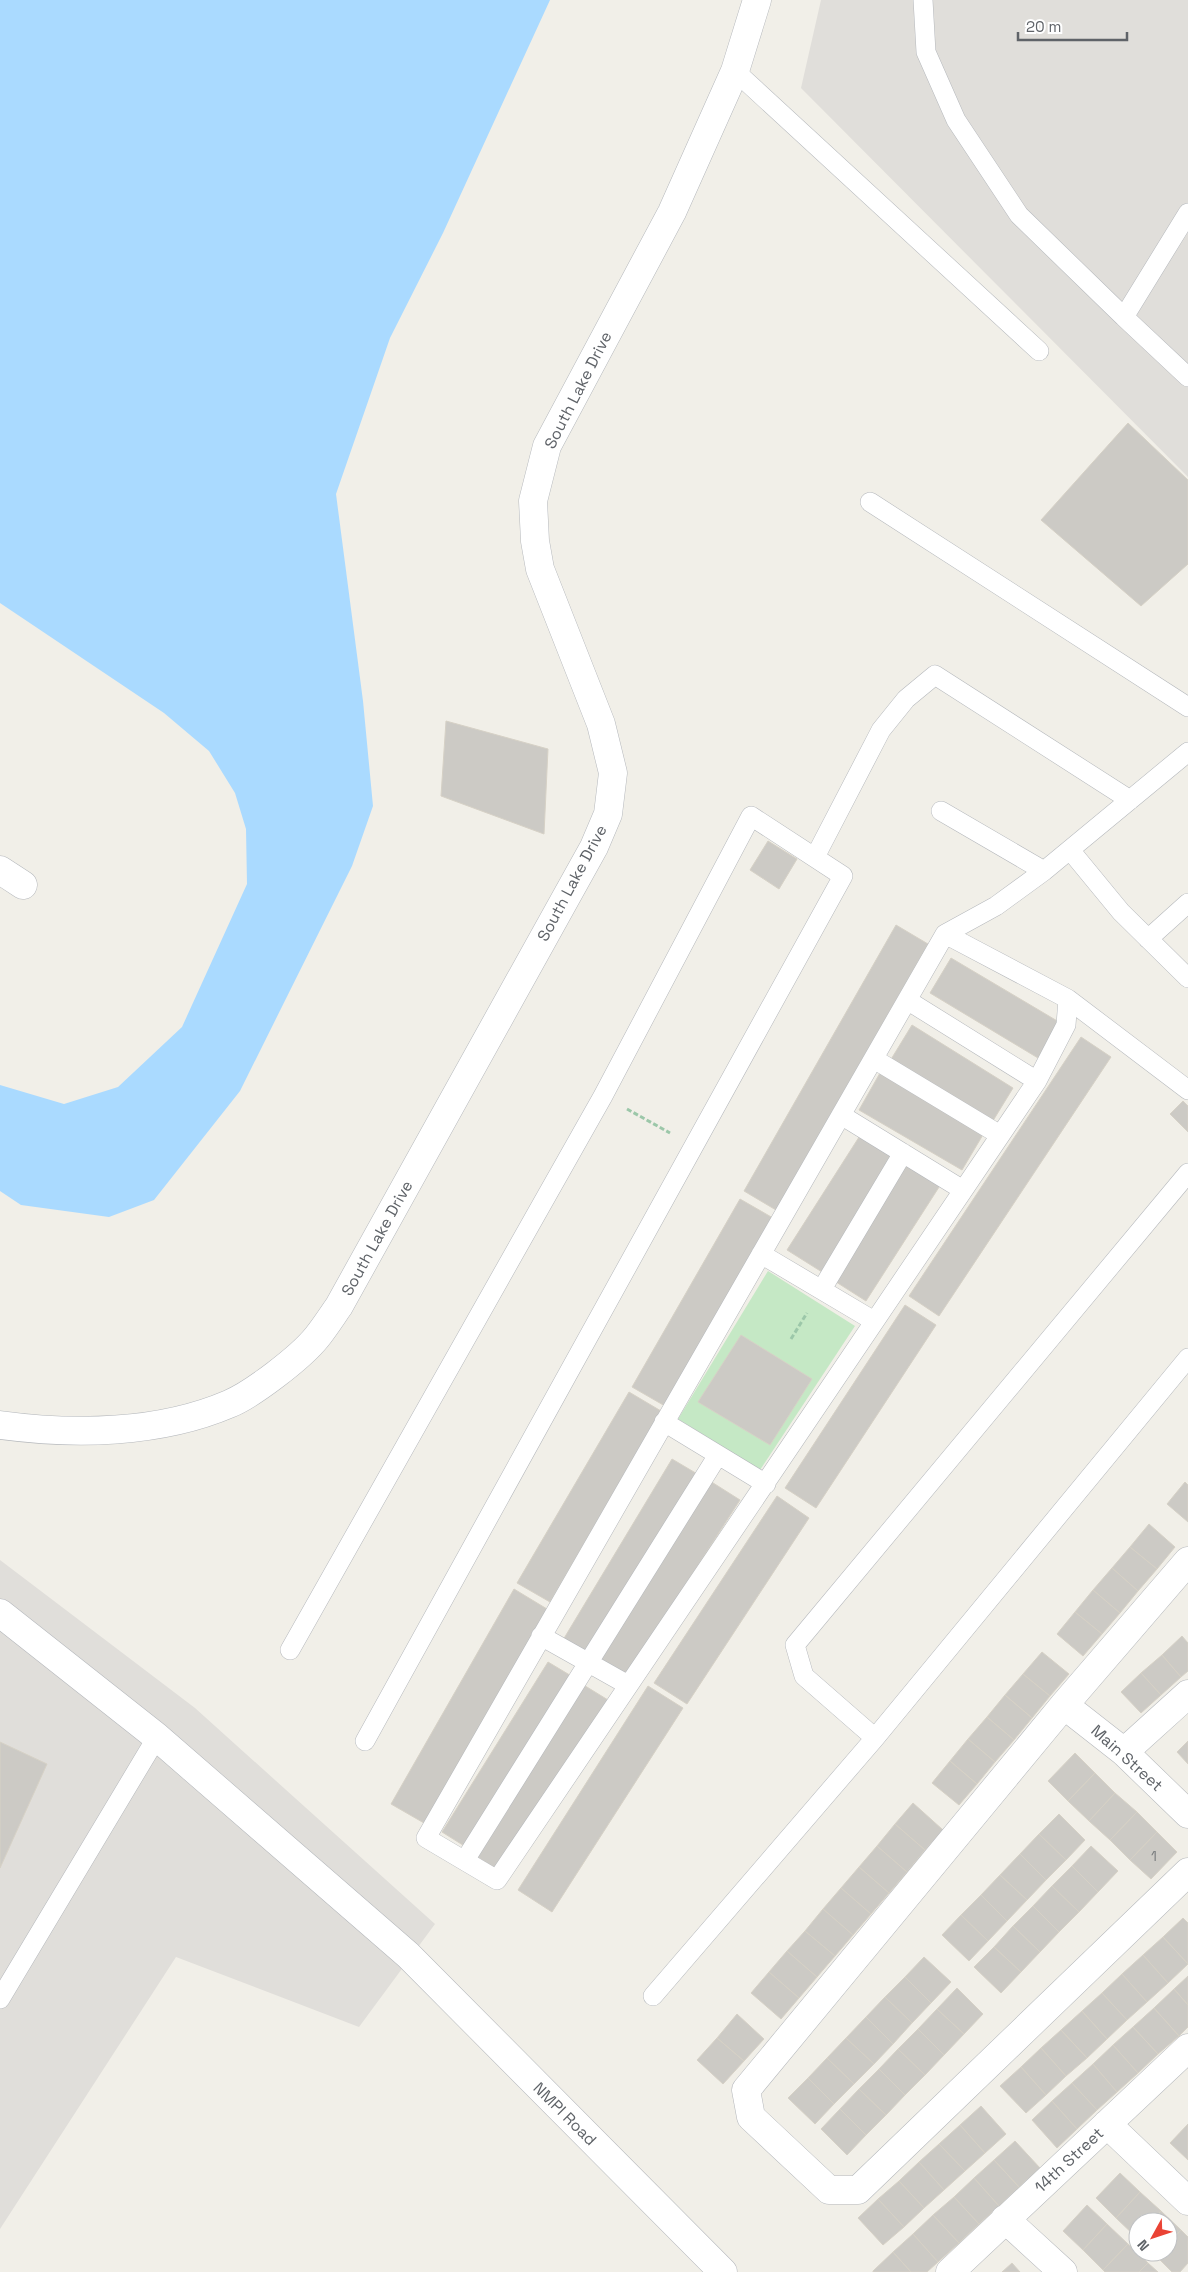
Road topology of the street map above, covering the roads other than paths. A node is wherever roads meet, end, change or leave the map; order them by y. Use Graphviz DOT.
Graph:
graph roads {
  1 [pos="756,0"];
  2 [pos="923,0"];
  3 [pos="735,71"];
  4 [pos="1188,213"];
  5 [pos="1124,317"];
  6 [pos="1039,351"];
  7 [pos="1188,377"];
  8 [pos="870,502"];
  9 [pos="1188,707"];
  10 [pos="1188,752"];
  11 [pos="1130,800"];
  12 [pos="941,811"];
  13 [pos="1070,850"];
  14 [pos="815,857"];
  15 [pos="0,870"];
  16 [pos="1044,871"];
  17 [pos="23,885"];
  18 [pos="1188,903"];
  19 [pos="945,934"];
  20 [pos="1148,939"];
  21 [pos="1188,978"];
  22 [pos="1068,999"];
  23 [pos="908,1000"];
  24 [pos="874,1059"];
  25 [pos="1037,1080"];
  26 [pos="1188,1090"];
  27 [pos="841,1116"];
  28 [pos="1000,1135"];
  29 [pos="903,1153"];
  30 [pos="1188,1173"];
  31 [pos="963,1190"];
  32 [pos="761,1254"];
  33 [pos="822,1289"];
  34 [pos="874,1321"];
  35 [pos="1188,1358"];
  36 [pos="664,1422"];
  37 [pos="0,1425"];
  38 [pos="718,1455"];
  39 [pos="766,1484"];
  40 [pos="1188,1561"];
  41 [pos="0,1613"];
  42 [pos="541,1636"];
  43 [pos="290,1650"];
  44 [pos="588,1662"];
  45 [pos="628,1685"];
  46 [pos="1188,1694"];
  47 [pos="1064,1705"];
  48 [pos="157,1737"];
  49 [pos="875,1738"];
  50 [pos="365,1741"];
  51 [pos="1124,1752"];
  52 [pos="1188,1814"];
  53 [pos="465,1860"];
  54 [pos="1188,1872"];
  55 [pos="652,1996"];
  56 [pos="0,1999"];
  57 [pos="1188,2048"];
  58 [pos="1107,2124"];
  59 [pos="1188,2201"];
  60 [pos="1005,2219"];
  61 [pos="723,2272"];
  62 [pos="950,2272"];
  63 [pos="1063,2272"];
  1 -- 3 [label="street, South Lake Drive"];
  2 -- 5 [label="lane"];
  3 -- 6 [label="lane"];
  3 -- 37 [label="street, South Lake Drive"];
  4 -- 5 [label="lane"];
  5 -- 7 [label="lane"];
  8 -- 9 [label="lane"];
  10 -- 11 [label="lane"];
  11 -- 13 [label="lane"];
  11 -- 14 [label="lane"];
  12 -- 16 [label="lane"];
  13 -- 16 [label="lane"];
  13 -- 20 [label="lane"];
  14 -- 43 [label="lane"];
  14 -- 50 [label="lane"];
  15 -- 17 [label="street"];
  16 -- 19 [label="lane"];
  18 -- 20 [label="lane"];
  19 -- 22 [label="lane"];
  19 -- 23 [label="lane"];
  20 -- 21 [label="lane"];
  22 -- 25 [label="lane"];
  22 -- 26 [label="lane"];
  23 -- 24 [label="lane"];
  23 -- 25 [label="lane"];
  24 -- 27 [label="lane"];
  24 -- 28 [label="lane"];
  25 -- 28 [label="lane"];
  27 -- 29 [label="lane"];
  27 -- 32 [label="lane"];
  28 -- 31 [label="lane"];
  29 -- 31 [label="lane"];
  29 -- 33 [label="lane"];
  30 -- 49 [label="lane"];
  31 -- 34 [label="lane"];
  32 -- 33 [label="lane"];
  32 -- 36 [label="lane"];
  33 -- 34 [label="lane"];
  34 -- 39 [label="lane"];
  35 -- 49 [label="lane"];
  36 -- 38 [label="lane"];
  36 -- 42 [label="lane"];
  38 -- 39 [label="lane"];
  38 -- 44 [label="lane"];
  39 -- 45 [label="lane"];
  40 -- 47 [label="street"];
  41 -- 48 [label="street, NMPI Road"];
  42 -- 44 [label="lane"];
  42 -- 53 [label="lane"];
  44 -- 45 [label="lane"];
  44 -- 53 [label="lane"];
  45 -- 53 [label="lane"];
  46 -- 51 [label="street"];
  47 -- 51 [label="street, Main Street"];
  47 -- 54 [label="street"];
  48 -- 56 [label="lane"];
  48 -- 61 [label="street, NMPI Road"];
  49 -- 55 [label="lane"];
  51 -- 52 [label="street, Main Street"];
  57 -- 58 [label="street, 14th Street"];
  58 -- 59 [label="street"];
  58 -- 60 [label="street, 14th Street"];
  60 -- 62 [label="street, 14th Street"];
  60 -- 63 [label="street"];
}
